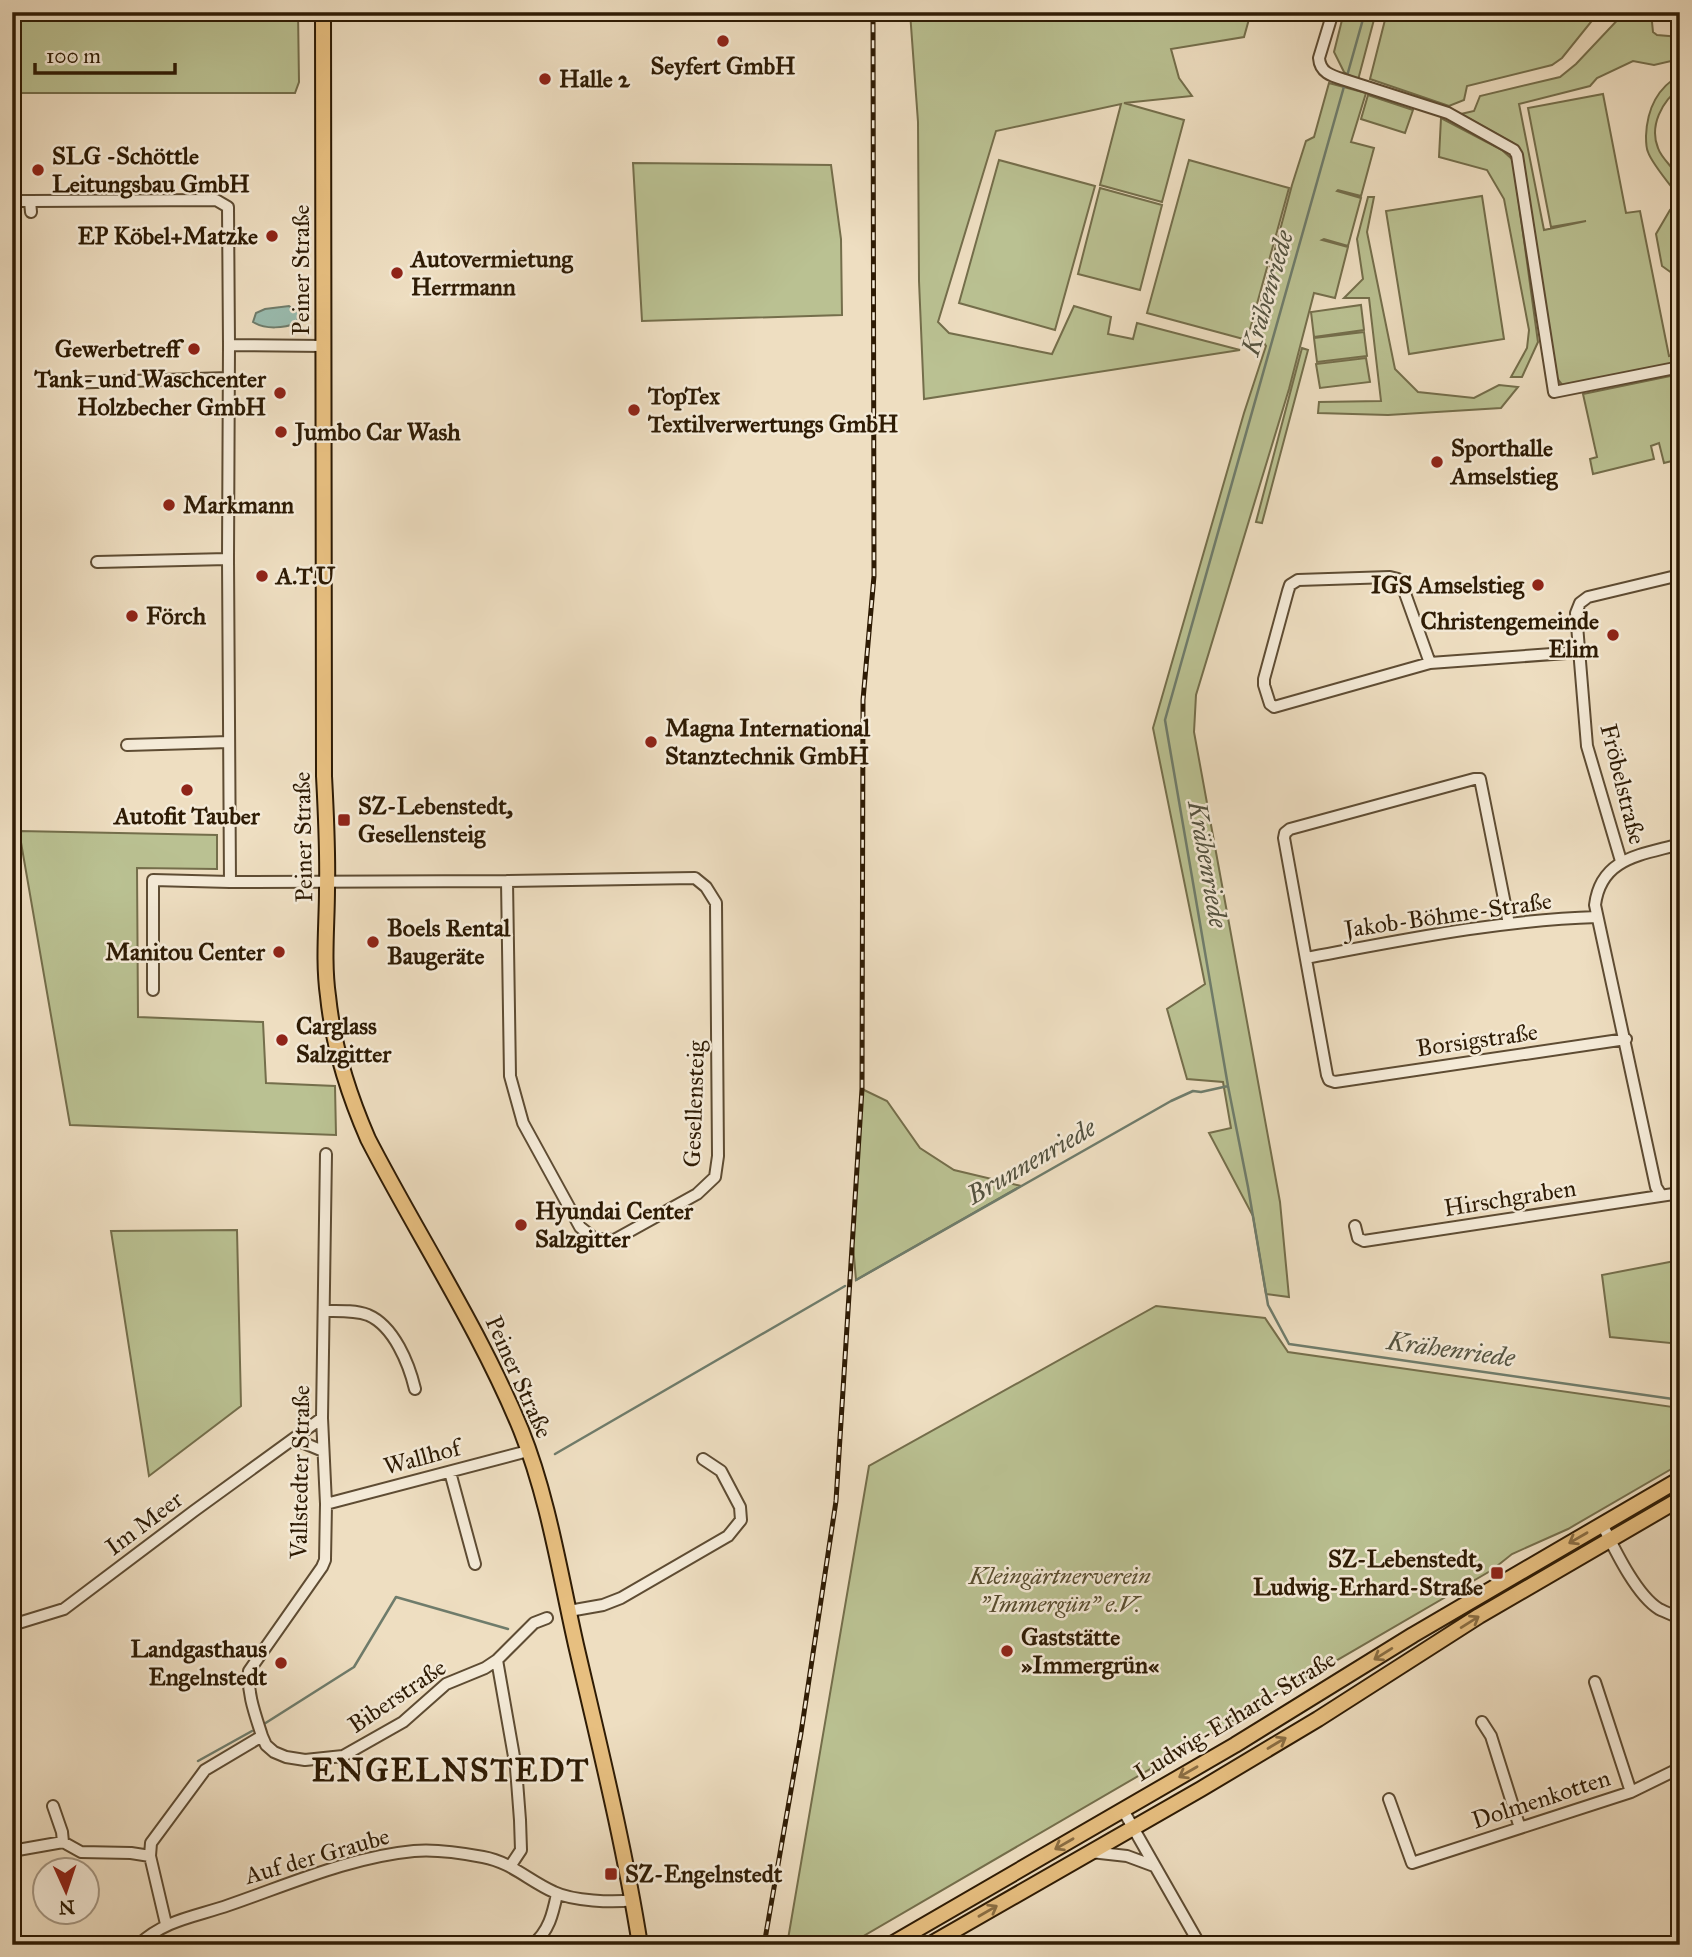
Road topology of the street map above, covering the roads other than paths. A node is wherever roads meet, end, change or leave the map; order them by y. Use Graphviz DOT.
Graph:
graph roads {
  1 [pos="323,12"];
  2 [pos="1333,12"];
  3 [pos="12,201"];
  4 [pos="229,345"];
  5 [pos="324,346"];
  6 [pos="1680,367"];
  7 [pos="228,377"];
  8 [pos="63,383"];
  9 [pos="228,559"];
  10 [pos="97,562"];
  11 [pos="1680,575"];
  12 [pos="1580,652"];
  13 [pos="1430,663"];
  14 [pos="229,742"];
  15 [pos="127,745"];
  16 [pos="1680,844"];
  17 [pos="1621,860"];
  18 [pos="327,881"];
  19 [pos="507,881"];
  20 [pos="230,882"];
  21 [pos="1597,917"];
  22 [pos="1509,924"];
  23 [pos="1306,958"];
  24 [pos="153,990"];
  25 [pos="1626,1039"];
  26 [pos="326,1154"];
  27 [pos="1680,1193"];
  28 [pos="1661,1195"];
  29 [pos="1355,1226"];
  30 [pos="324,1311"];
  31 [pos="415,1389"];
  32 [pos="323,1418"];
  33 [pos="294,1439"];
  34 [pos="323,1451"];
  35 [pos="528,1451"];
  36 [pos="703,1459"];
  37 [pos="450,1472"];
  38 [pos="1680,1479"];
  39 [pos="1680,1499"];
  40 [pos="326,1504"];
  41 [pos="1602,1524"];
  42 [pos="1610,1540"];
  43 [pos="475,1564"];
  44 [pos="569,1611"];
  45 [pos="547,1618"];
  46 [pos="1680,1618"];
  47 [pos="12,1625"];
  48 [pos="496,1660"];
  49 [pos="1595,1682"];
  50 [pos="1482,1722"];
  51 [pos="262,1735"];
  52 [pos="1680,1768"];
  53 [pos="1631,1793"];
  54 [pos="1389,1799"];
  55 [pos="53,1806"];
  56 [pos="1123,1810"];
  57 [pos="1133,1827"];
  58 [pos="1520,1828"];
  59 [pos="63,1842"];
  60 [pos="12,1851"];
  61 [pos="1091,1852"];
  62 [pos="150,1856"];
  63 [pos="511,1865"];
  64 [pos="1154,1866"];
  65 [pos="557,1894"];
  66 [pos="633,1900"];
  67 [pos="166,1924"];
  68 [pos="138,1945"];
  69 [pos="532,1945"];
  70 [pos="640,1945"];
  71 [pos="890,1945"];
  72 [pos="929,1945"];
  73 [pos="1200,1945"];
  1 -- 5 [label="main road, Peiner Straße"];
  2 -- 6 [label="street"];
  3 -- 4 [label="street"];
  4 -- 5 [label="street"];
  4 -- 7 [label="street"];
  5 -- 18 [label="main road, Peiner Straße"];
  7 -- 8 [label="street"];
  7 -- 9 [label="street"];
  9 -- 10 [label="street"];
  9 -- 14 [label="street"];
  11 -- 12 [label="street, Fröbelstraße"];
  12 -- 13 [label="street"];
  12 -- 17 [label="street, Fröbelstraße"];
  13 -- 13 [label="street"];
  14 -- 15 [label="street"];
  14 -- 20 [label="street"];
  16 -- 17 [label="street"];
  17 -- 21 [label="street"];
  18 -- 19 [label="street, Gesellensteig"];
  18 -- 20 [label="street, Gesellensteig"];
  18 -- 35 [label="main road, Peiner Straße"];
  19 -- 19 [label="street, Gesellensteig"];
  20 -- 24 [label="street, Gesellensteig"];
  21 -- 22 [label="street, Jakob-Böhme-Straße"];
  21 -- 25 [label="street"];
  22 -- 23 [label="street, Jakob-Böhme-Straße"];
  22 -- 23 [label="street"];
  23 -- 25 [label="street, Borsigstraße"];
  25 -- 28 [label="street"];
  26 -- 30 [label="street, Vallstedter Straße"];
  27 -- 28 [label="street, Hirschgraben"];
  28 -- 29 [label="street, Hirschgraben"];
  30 -- 31 [label="street"];
  30 -- 32 [label="street, Vallstedter Straße"];
  32 -- 33 [label="street, Im Meer"];
  32 -- 34 [label="street, Vallstedter Straße"];
  33 -- 34 [label="street"];
  33 -- 47 [label="street, Im Meer"];
  34 -- 40 [label="street, Vallstedter Straße"];
  35 -- 37 [label="street, Wallhof"];
  35 -- 44 [label="main road, Peiner Straße"];
  36 -- 44 [label="street"];
  37 -- 40 [label="street, Wallhof"];
  37 -- 43 [label="street"];
  38 -- 41 [label="main road, Ludwig-Erhard-Straße"];
  39 -- 42 [label="main road, Ludwig-Erhard-Straße"];
  40 -- 51 [label="street, Vallstedter Straße"];
  41 -- 42 [label="street"];
  41 -- 56 [label="main road, Ludwig-Erhard-Straße, one-way"];
  42 -- 46 [label="street"];
  57 -- 42 [label="main road, Ludwig-Erhard-Straße, one-way"];
  44 -- 66 [label="main road, Peiner Straße"];
  45 -- 48 [label="street, Biberstraße"];
  48 -- 51 [label="street, Biberstraße"];
  48 -- 63 [label="street"];
  49 -- 53 [label="street"];
  50 -- 58 [label="street"];
  51 -- 62 [label="street"];
  52 -- 53 [label="street, Dolmenkotten"];
  53 -- 58 [label="street, Dolmenkotten"];
  54 -- 58 [label="street, Dolmenkotten"];
  55 -- 59 [label="street"];
  56 -- 57 [label="street"];
  56 -- 71 [label="main road, Ludwig-Erhard-Straße, one-way"];
  57 -- 61 [label="main road, Ludwig-Erhard-Straße"];
  57 -- 64 [label="street"];
  59 -- 60 [label="street"];
  59 -- 62 [label="street"];
  61 -- 64 [label="street"];
  72 -- 61 [label="main road, Ludwig-Erhard-Straße, one-way"];
  62 -- 67 [label="street"];
  63 -- 65 [label="street, Auf der Graube"];
  63 -- 67 [label="street, Auf der Graube"];
  64 -- 73 [label="street"];
  65 -- 66 [label="street, Auf der Graube"];
  65 -- 69 [label="street"];
  66 -- 70 [label="main road, Peiner Straße"];
  67 -- 68 [label="street, Auf der Graube"];
}
